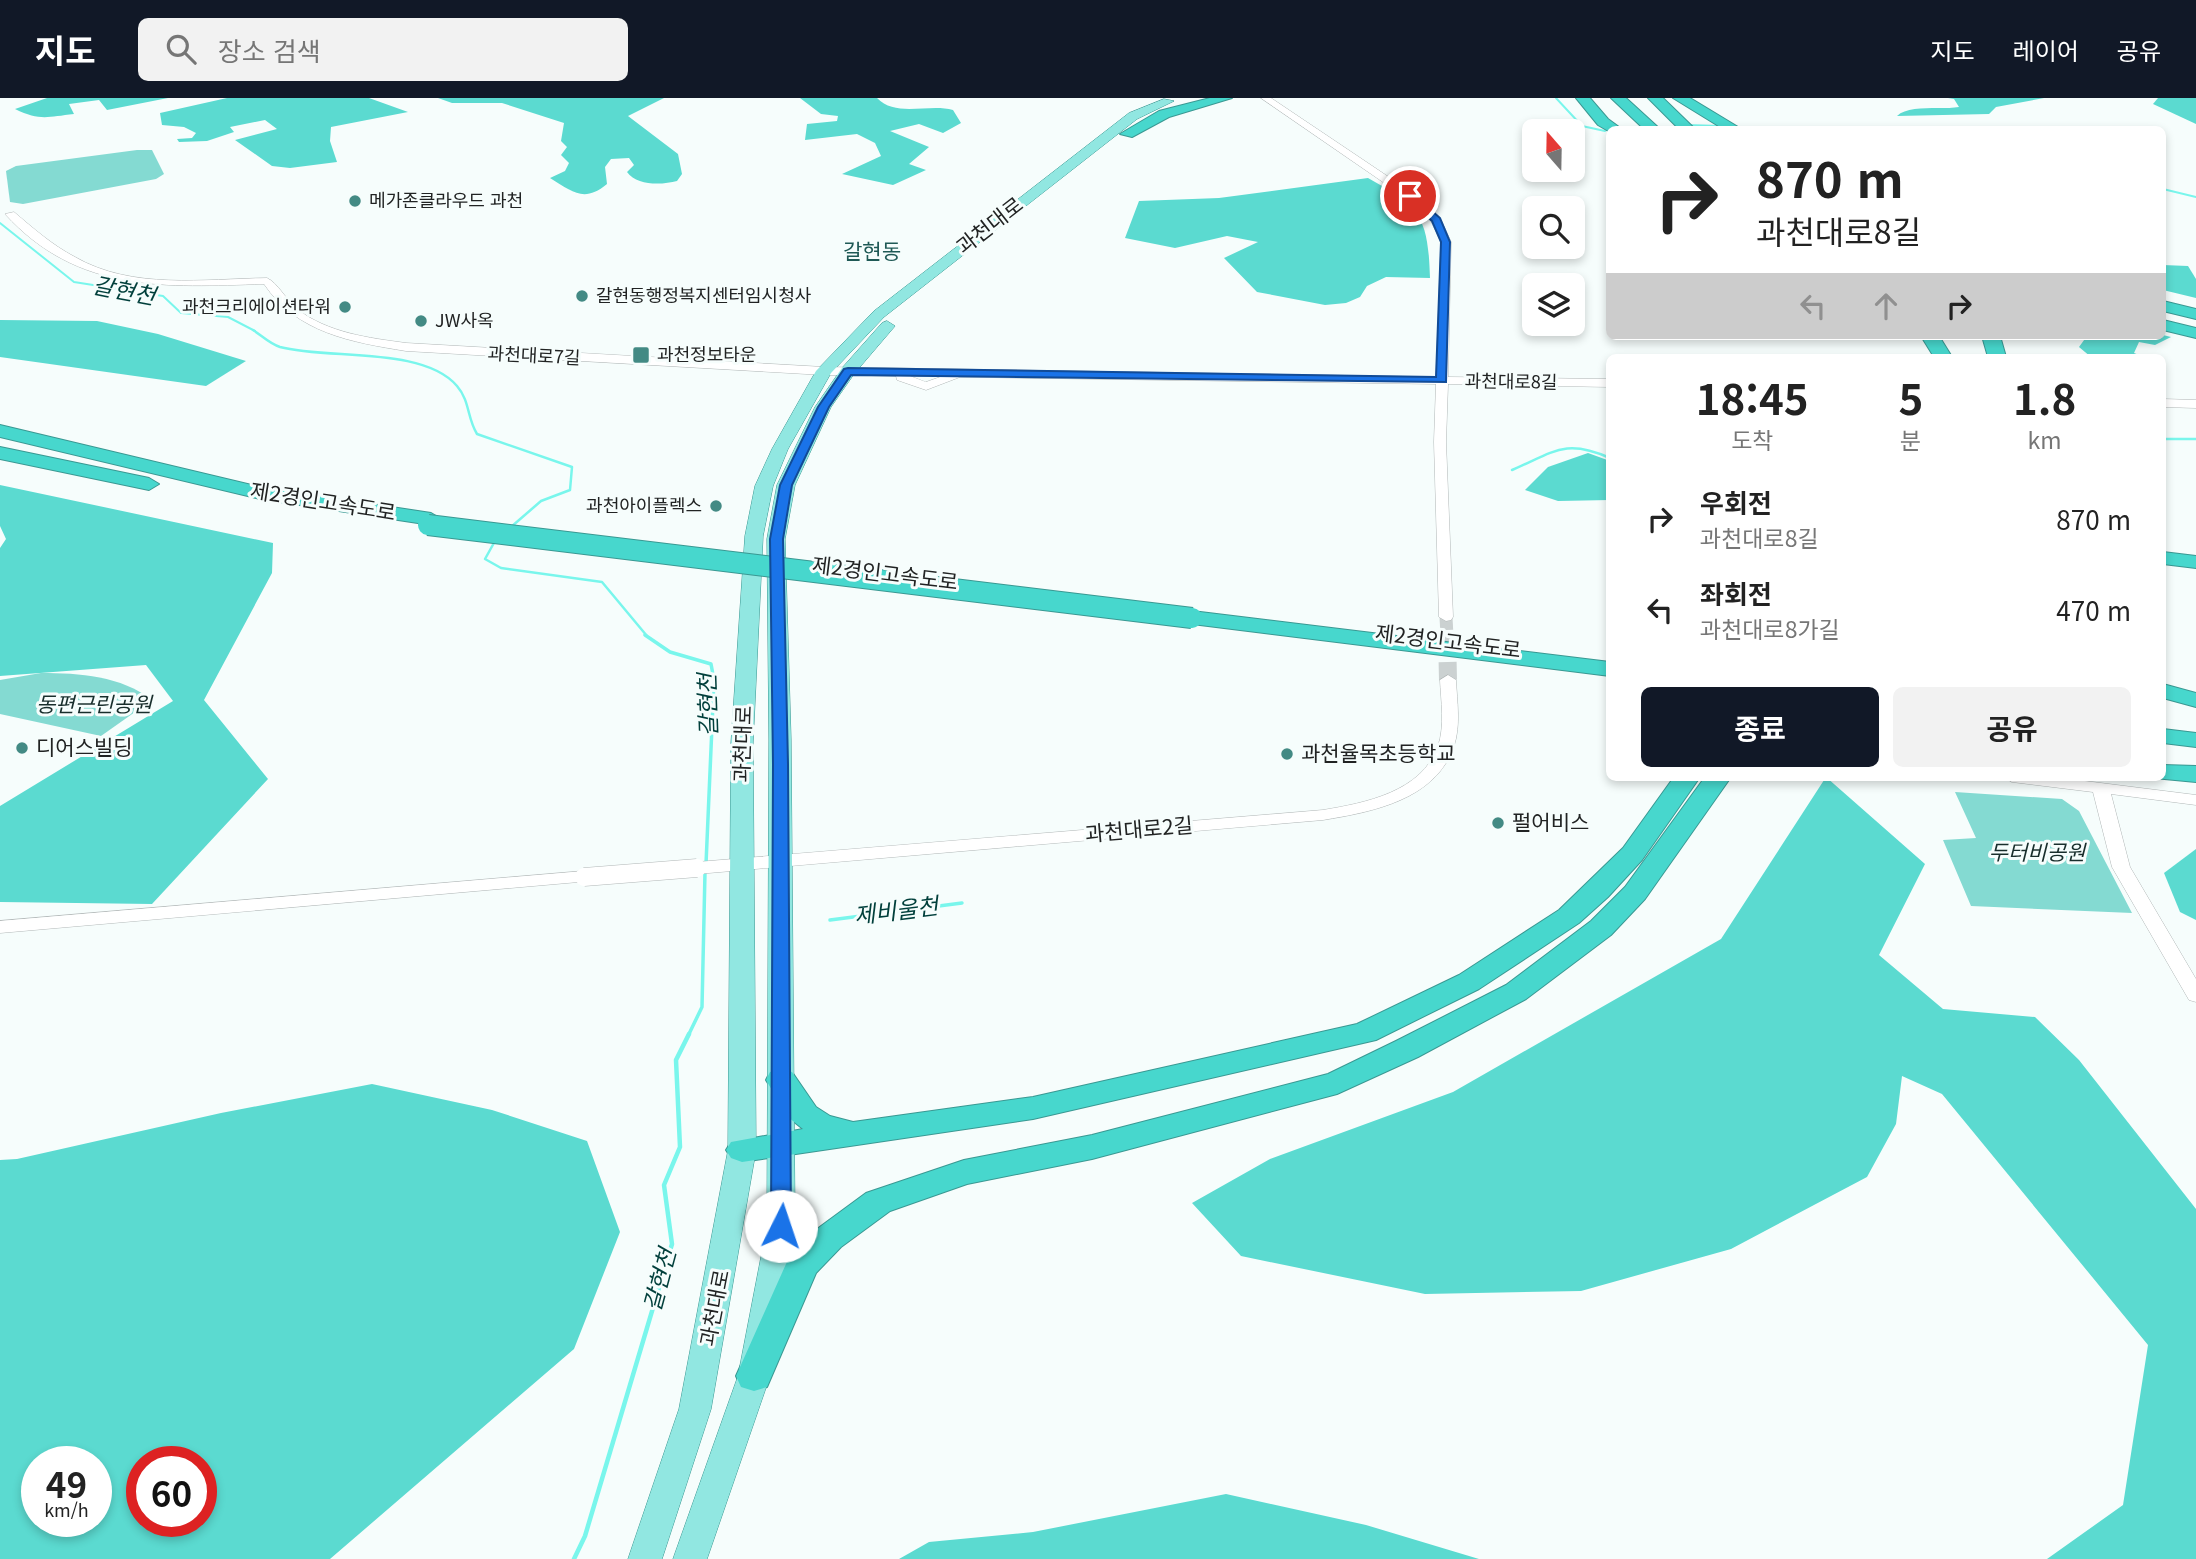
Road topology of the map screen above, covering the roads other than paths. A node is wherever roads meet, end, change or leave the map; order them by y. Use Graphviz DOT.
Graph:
graph roads {
  1 [pos="1225,98"];
  2 [pos="1265,98"];
  3 [pos="1583,98"];
  4 [pos="1604,98"];
  5 [pos="1618,98"];
  6 [pos="1655,98"];
  7 [pos="1680,98"];
  8 [pos="1175,99"];
  9 [pos="1206,102"];
  10 [pos="1135,123"];
  11 [pos="1610,126"];
  12 [pos="1635,126"];
  13 [pos="1650,126"];
  14 [pos="1685,126"];
  15 [pos="1729,126"];
  16 [pos="10,214"];
  17 [pos="2166,307"];
  18 [pos="2196,314"];
  19 [pos="2166,323"];
  20 [pos="2166,324"];
  21 [pos="2196,328"];
  22 [pos="2196,334"];
  23 [pos="824,371"];
  24 [pos="848,371"];
  25 [pos="1442,380"];
  26 [pos="1606,383"];
  27 [pos="2166,402"];
  28 [pos="2196,404"];
  29 [pos="0,431"];
  30 [pos="0,453"];
  31 [pos="430,522"];
  32 [pos="2166,560"];
  33 [pos="2196,565"];
  34 [pos="1193,614"];
  35 [pos="1446,617"];
  36 [pos="1451,649"];
  37 [pos="1579,658"];
  38 [pos="1606,660"];
  39 [pos="1606,668"];
  40 [pos="1448,680"];
  41 [pos="1606,683"];
  42 [pos="2166,692"];
  43 [pos="2196,700"];
  44 [pos="2166,728"];
  45 [pos="2196,732"];
  46 [pos="2166,736"];
  47 [pos="2196,740"];
  48 [pos="2166,773"];
  49 [pos="2196,774"];
  50 [pos="1684,781"];
  51 [pos="1715,781"];
  52 [pos="2042,781"];
  53 [pos="2101,789"];
  54 [pos="2196,800"];
  55 [pos="780,861"];
  56 [pos="742,864"];
  57 [pos="0,927"];
  58 [pos="2196,995"];
  59 [pos="781,1080"];
  60 [pos="852,1133"];
  61 [pos="781,1146"];
  62 [pos="742,1150"];
  63 [pos="754,1376"];
  64 [pos="645,1559"];
  65 [pos="690,1559"];
  1 -- 9 [label="highway"];
  2 -- 25 [label="street"];
  3 -- 11 [label="highway"];
  4 -- 12 [label="highway"];
  5 -- 13 [label="highway"];
  6 -- 14 [label="highway"];
  7 -- 15 [label="highway"];
  8 -- 9 [label="highway"];
  8 -- 10 [label="main road, 과천대로"];
  9 -- 10 [label="highway"];
  10 -- 23 [label="main road, 과천대로"];
  10 -- 24 [label="main road, 과천대로"];
  16 -- 23 [label="street, 과천대로7길"];
  17 -- 18 [label="highway"];
  19 -- 21 [label="highway"];
  20 -- 22 [label="highway"];
  23 -- 24 [label="street"];
  23 -- 56 [label="main road, 과천대로"];
  24 -- 25 [label="street, 과천대로8길"];
  24 -- 55 [label="main road, 과천대로"];
  25 -- 26 [label="street, 과천대로8길"];
  25 -- 35 [label="street"];
  27 -- 28 [label="street"];
  29 -- 31 [label="highway, 제2경인고속도로"];
  30 -- 31 [label="highway, 제2경인고속도로"];
  31 -- 34 [label="highway, 제2경인고속도로, bridge"];
  32 -- 33 [label="highway"];
  34 -- 36 [label="highway, 제2경인고속도로"];
  34 -- 37 [label="highway, 제2경인고속도로"];
  36 -- 39 [label="highway, 제2경인고속도로"];
  36 -- 41 [label="highway"];
  37 -- 38 [label="highway, 제2경인고속도로"];
  40 -- 55 [label="street, 과천대로2길"];
  42 -- 43 [label="highway"];
  44 -- 45 [label="highway"];
  46 -- 47 [label="highway"];
  48 -- 49 [label="highway"];
  50 -- 60 [label="highway"];
  51 -- 63 [label="highway"];
  52 -- 53 [label="street"];
  53 -- 54 [label="street"];
  53 -- 58 [label="street"];
  55 -- 56 [label="street, 과천대로2길"];
  55 -- 59 [label="main road, 과천대로"];
  56 -- 57 [label="street, 과천대로2길, bridge"];
  56 -- 62 [label="main road, 과천대로"];
  59 -- 60 [label="highway"];
  59 -- 61 [label="main road, 과천대로"];
  60 -- 61 [label="highway"];
  61 -- 62 [label="highway"];
  61 -- 63 [label="main road, 과천대로"];
  62 -- 64 [label="main road, 과천대로"];
  63 -- 65 [label="main road, 과천대로"];
}
